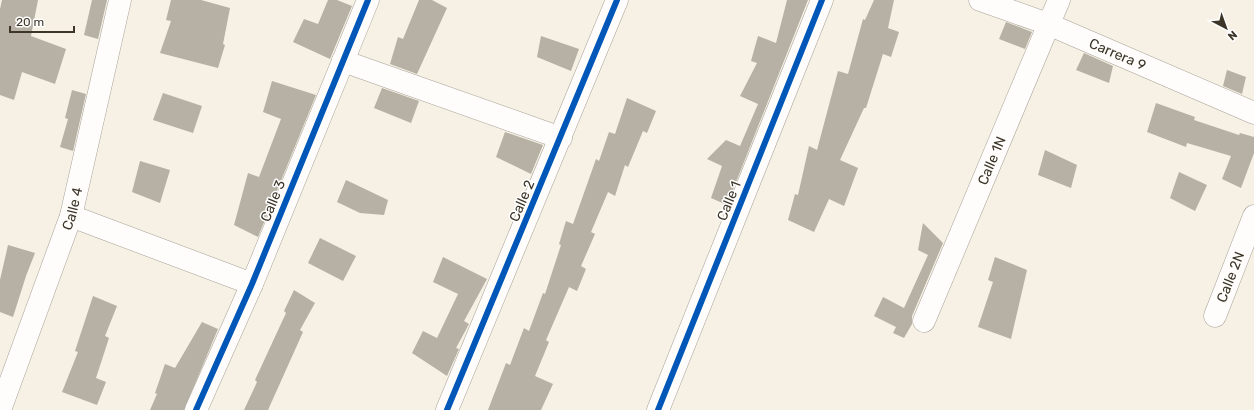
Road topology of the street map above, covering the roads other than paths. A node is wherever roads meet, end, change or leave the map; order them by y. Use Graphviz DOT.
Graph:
graph roads {
  1 [pos="120,0"];
  2 [pos="368,0"];
  3 [pos="617,0"];
  4 [pos="822,0"];
  5 [pos="980,0"];
  6 [pos="1059,0"];
  7 [pos="1048,24"];
  8 [pos="343,61"];
  9 [pos="1254,113"];
  10 [pos="561,138"];
  11 [pos="71,216"];
  12 [pos="1254,216"];
  13 [pos="252,284"];
  14 [pos="1215,316"];
  15 [pos="924,321"];
  16 [pos="5,407"];
  17 [pos="196,410"];
  18 [pos="447,410"];
  19 [pos="658,410"];
  1 -- 11 [label="street, Calle 4"];
  2 -- 8 [label="street, Calle 3"];
  3 -- 10 [label="street, Calle 2"];
  4 -- 19 [label="street, Calle 1"];
  5 -- 7 [label="street, Carrera 9"];
  6 -- 7 [label="street, Calle 1N"];
  7 -- 9 [label="street, Carrera 9"];
  7 -- 15 [label="street, Calle 1N"];
  8 -- 10 [label="street"];
  8 -- 13 [label="street, Calle 3"];
  10 -- 18 [label="street, Calle 2"];
  11 -- 13 [label="street"];
  11 -- 16 [label="street, Calle 4"];
  12 -- 14 [label="street, Calle 2N"];
  13 -- 17 [label="street, Calle 3"];
}
